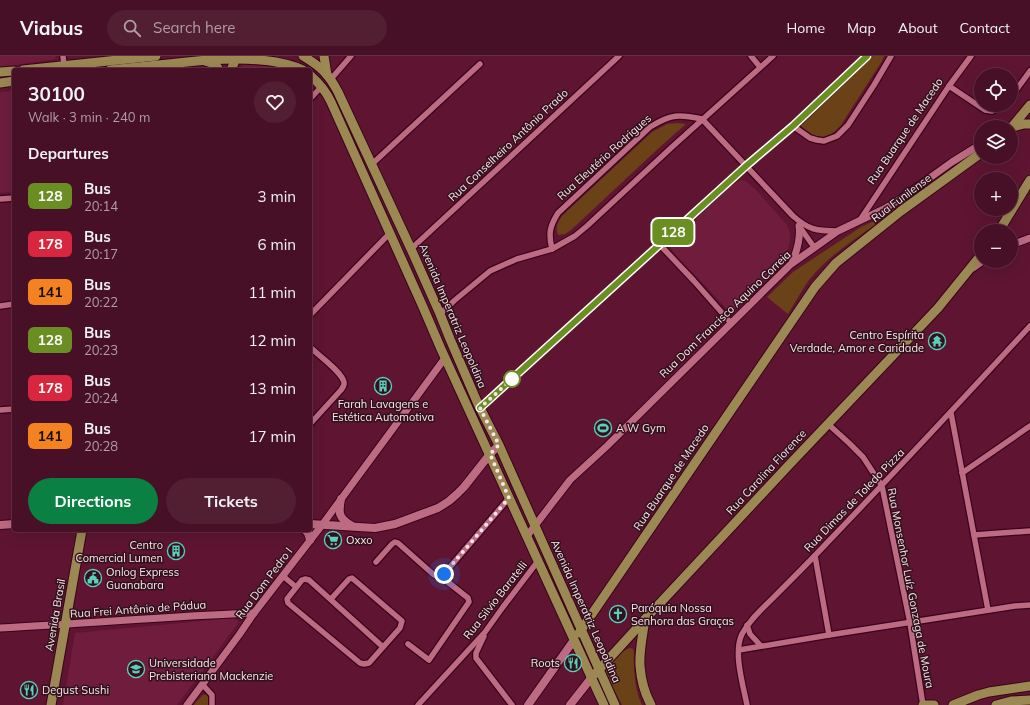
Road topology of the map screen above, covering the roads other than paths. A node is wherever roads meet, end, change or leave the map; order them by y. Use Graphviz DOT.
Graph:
graph roads {
  1 [pos="63,56"];
  2 [pos="156,56"];
  3 [pos="237,56"];
  4 [pos="303,56"];
  5 [pos="324,56"];
  6 [pos="352,56"];
  7 [pos="619,56"];
  8 [pos="751,56"];
  9 [pos="773,56"];
  10 [pos="867,56"];
  11 [pos="891,56"];
  12 [pos="970,56"];
  13 [pos="265,57"];
  14 [pos="199,60"];
  15 [pos="480,64"];
  16 [pos="64,66"];
  17 [pos="760,67"];
  18 [pos="44,68"];
  19 [pos="128,68"];
  20 [pos="218,68"];
  21 [pos="232,68"];
  22 [pos="300,68"];
  23 [pos="12,71"];
  24 [pos="1030,71"];
  25 [pos="0,72"];
  26 [pos="312,77"];
  27 [pos="329,77"];
  28 [pos="12,81"];
  29 [pos="0,83"];
  30 [pos="322,86"];
  31 [pos="950,86"];
  32 [pos="1018,87"];
  33 [pos="312,97"];
  34 [pos="974,102"];
  35 [pos="1030,105"];
  36 [pos="702,120"];
  37 [pos="1018,120"];
  38 [pos="1030,124"];
  39 [pos="793,126"];
  40 [pos="1018,126"];
  41 [pos="974,148"];
  42 [pos="974,159"];
  43 [pos="371,165"];
  44 [pos="746,166"];
  45 [pos="1030,180"];
  46 [pos="12,198"];
  47 [pos="0,199"];
  48 [pos="793,216"];
  49 [pos="860,220"];
  50 [pos="1003,224"];
  51 [pos="799,226"];
  52 [pos="838,231"];
  53 [pos="390,233"];
  54 [pos="1030,238"];
  55 [pos="1018,242"];
  56 [pos="660,245"];
  57 [pos="814,247"];
  58 [pos="411,249"];
  59 [pos="552,249"];
  60 [pos="836,263"];
  61 [pos="974,264"];
  62 [pos="790,265"];
  63 [pos="974,267"];
  64 [pos="969,270"];
  65 [pos="12,304"];
  66 [pos="0,306"];
  67 [pos="312,313"];
  68 [pos="440,314"];
  69 [pos="731,323"];
  70 [pos="1030,326"];
  71 [pos="312,349"];
  72 [pos="445,358"];
  73 [pos="461,364"];
  74 [pos="480,408"];
  75 [pos="12,409"];
  76 [pos="0,410"];
  77 [pos="951,413"];
  78 [pos="312,422"];
  79 [pos="828,424"];
  80 [pos="1030,426"];
  81 [pos="499,445"];
  82 [pos="490,454"];
  83 [pos="962,473"];
  84 [pos="882,486"];
  85 [pos="509,498"];
  86 [pos="341,499"];
  87 [pos="0,524"];
  88 [pos="12,524"];
  89 [pos="312,524"];
  90 [pos="535,524"];
  91 [pos="322,525"];
  92 [pos="354,527"];
  93 [pos="1030,531"];
  94 [pos="82,532"];
  95 [pos="307,532"];
  96 [pos="974,535"];
  97 [pos="526,536"];
  98 [pos="310,540"];
  99 [pos="815,556"];
  100 [pos="538,561"];
  101 [pos="376,562"];
  102 [pos="441,574"];
  103 [pos="283,576"];
  104 [pos="296,587"];
  105 [pos="331,599"];
  106 [pos="1030,605"];
  107 [pos="988,610"];
  108 [pos="254,613"];
  109 [pos="645,619"];
  110 [pos="910,623"];
  111 [pos="66,625"];
  112 [pos="747,625"];
  113 [pos="0,628"];
  114 [pos="581,630"];
  115 [pos="485,632"];
  116 [pos="829,635"];
  117 [pos="574,640"];
  118 [pos="408,644"];
  119 [pos="761,646"];
  120 [pos="383,647"];
  121 [pos="739,650"];
  122 [pos="599,669"];
  123 [pos="592,678"];
  124 [pos="202,684"];
  125 [pos="1030,686"];
  126 [pos="1030,700"];
  127 [pos="51,705"];
  128 [pos="187,705"];
  129 [pos="212,705"];
  130 [pos="418,705"];
  131 [pos="512,705"];
  132 [pos="528,705"];
  133 [pos="570,705"];
  134 [pos="604,705"];
  135 [pos="615,705"];
  136 [pos="651,705"];
  137 [pos="747,705"];
  138 [pos="923,705"];
  139 [pos="934,705"];
  140 [pos="953,705"];
  141 [pos="996,705"];
  1 -- 16 [label="street"];
  2 -- 16 [label="main road"];
  3 -- 13 [label="main road"];
  3 -- 14 [label="main road"];
  3 -- 21 [label="main road"];
  4 -- 27 [label="main road, Avenida Imperatriz Leopoldina"];
  5 -- 27 [label="main road"];
  6 -- 27 [label="street"];
  7 -- 58 [label="street, Rua Conselheiro Antônio Prado"];
  8 -- 17 [label="street"];
  9 -- 17 [label="street"];
  10 -- 39 [label="street"];
  11 -- 39 [label="street"];
  12 -- 31 [label="street, Rua Buarque de Macedo"];
  13 -- 22 [label="main road"];
  14 -- 19 [label="main road"];
  14 -- 20 [label="main road"];
  15 -- 43 [label="street"];
  16 -- 18 [label="main road"];
  17 -- 36 [label="street"];
  23 -- 25 [label="main road"];
  24 -- 32 [label="street"];
  26 -- 30 [label="main road, Avenida Imperatriz Leopoldina"];
  27 -- 43 [label="main road, Avenida Imperatriz Leopoldina"];
  28 -- 29 [label="main road"];
  30 -- 33 [label="street"];
  30 -- 53 [label="main road, Avenida Imperatriz Leopoldina"];
  31 -- 34 [label="street"];
  31 -- 49 [label="street, Rua Buarque de Macedo"];
  35 -- 37 [label="main road"];
  36 -- 44 [label="street"];
  36 -- 59 [label="street"];
  36 -- 59 [label="street, Rua Eleutério Rodrigues"];
  38 -- 40 [label="main road"];
  39 -- 44 [label="street"];
  41 -- 49 [label="street, Rua Dom Francisco Aquino Correia"];
  42 -- 60 [label="main road, Rua Funilense"];
  43 -- 58 [label="main road, Avenida Imperatriz Leopoldina"];
  44 -- 48 [label="street"];
  44 -- 56 [label="street"];
  45 -- 50 [label="main road"];
  46 -- 47 [label="street"];
  48 -- 51 [label="street"];
  48 -- 52 [label="street"];
  49 -- 52 [label="street, Rua Dom Francisco Aquino Correia"];
  51 -- 57 [label="street"];
  51 -- 62 [label="street"];
  52 -- 57 [label="street, Rua Dom Francisco Aquino Correia"];
  53 -- 67 [label="street"];
  53 -- 72 [label="main road, Avenida Imperatriz Leopoldina"];
  54 -- 55 [label="street"];
  56 -- 69 [label="street"];
  56 -- 74 [label="street"];
  57 -- 62 [label="street, Rua Dom Francisco Aquino Correia"];
  58 -- 68 [label="main road, Avenida Imperatriz Leopoldina"];
  59 -- 68 [label="street"];
  60 -- 114 [label="main road, Rua Buarque de Macedo"];
  61 -- 64 [label="main road, Rua Carolina Florence"];
  62 -- 69 [label="street, Rua Dom Francisco Aquino Correia"];
  63 -- 64 [label="street"];
  64 -- 79 [label="main road, Rua Carolina Florence"];
  65 -- 66 [label="street"];
  68 -- 73 [label="main road, Avenida Imperatriz Leopoldina"];
  69 -- 90 [label="street, Rua Dom Francisco Aquino Correia"];
  70 -- 77 [label="street, Rua Dimas de Toledo Pizza"];
  71 -- 78 [label="street"];
  72 -- 73 [label="main road"];
  72 -- 82 [label="main road, Avenida Imperatriz Leopoldina"];
  72 -- 86 [label="street, Rua Dom Pedro I"];
  73 -- 74 [label="main road, Avenida Imperatriz Leopoldina"];
  74 -- 81 [label="main road, Avenida Imperatriz Leopoldina"];
  75 -- 76 [label="street"];
  77 -- 83 [label="street"];
  77 -- 84 [label="street, Rua Dimas de Toledo Pizza"];
  79 -- 84 [label="street, Rua Monsenhor Luíz Gonzaga de Moura"];
  79 -- 109 [label="main road, Rua Carolina Florence"];
  80 -- 83 [label="street"];
  81 -- 82 [label="main road"];
  81 -- 90 [label="main road, Avenida Imperatriz Leopoldina"];
  82 -- 85 [label="main road, Avenida Imperatriz Leopoldina"];
  82 -- 92 [label="main road"];
  83 -- 96 [label="street"];
  84 -- 99 [label="street, Rua Dimas de Toledo Pizza"];
  84 -- 110 [label="street, Rua Monsenhor Luíz Gonzaga de Moura"];
  85 -- 97 [label="main road, Avenida Imperatriz Leopoldina"];
  85 -- 102 [label="street"];
  86 -- 91 [label="street, Rua Dom Pedro I"];
  86 -- 92 [label="main road"];
  87 -- 88 [label="main road"];
  89 -- 91 [label="main road"];
  90 -- 97 [label="street, Rua Dom Francisco Aquino Correia"];
  90 -- 114 [label="main road, Avenida Imperatriz Leopoldina"];
  91 -- 92 [label="main road"];
  91 -- 98 [label="street, Rua Dom Pedro I"];
  93 -- 96 [label="street"];
  94 -- 111 [label="main road, Avenida Brasil"];
  95 -- 98 [label="main road"];
  96 -- 107 [label="street"];
  97 -- 100 [label="main road, Avenida Imperatriz Leopoldina"];
  98 -- 103 [label="street, Rua Dom Pedro I"];
  99 -- 112 [label="street, Rua Dimas de Toledo Pizza"];
  99 -- 116 [label="street"];
  100 -- 115 [label="street, Rua Silvio Baratelli"];
  100 -- 117 [label="main road, Avenida Imperatriz Leopoldina"];
  101 -- 102 [label="street"];
  102 -- 118 [label="street"];
  103 -- 104 [label="street"];
  103 -- 108 [label="street, Rua Dom Pedro I"];
  104 -- 105 [label="street"];
  104 -- 120 [label="street"];
  105 -- 120 [label="street"];
  105 -- 120 [label="street"];
  106 -- 107 [label="street"];
  107 -- 110 [label="street"];
  108 -- 111 [label="street, Rua Frei Antônio de Pádua"];
  108 -- 124 [label="street, Rua Dom Pedro I"];
  109 -- 122 [label="main road, Rua Carolina Florence"];
  109 -- 136 [label="main road"];
  110 -- 116 [label="street"];
  110 -- 138 [label="street, Rua Monsenhor Luíz Gonzaga de Moura"];
  111 -- 113 [label="street, Rua Frei Antônio de Pádua"];
  111 -- 127 [label="main road, Avenida Brasil"];
  112 -- 119 [label="street"];
  112 -- 121 [label="street, Rua Dimas de Toledo Pizza"];
  114 -- 117 [label="main road, Rua Buarque de Macedo"];
  114 -- 122 [label="main road, Avenida Imperatriz Leopoldina"];
  115 -- 130 [label="street, Rua Silvio Baratelli"];
  115 -- 131 [label="street"];
  116 -- 119 [label="street"];
  117 -- 123 [label="main road, Avenida Imperatriz Leopoldina"];
  117 -- 132 [label="main road, Rua Buarque de Macedo"];
  119 -- 121 [label="street"];
  121 -- 137 [label="street, Rua Dimas de Toledo Pizza"];
  122 -- 123 [label="main road, Rua Carolina Florence"];
  122 -- 135 [label="main road, Avenida Imperatriz Leopoldina"];
  123 -- 133 [label="main road, Rua Carolina Florence"];
  123 -- 134 [label="main road, Avenida Imperatriz Leopoldina"];
  124 -- 128 [label="street, Rua Dom Pedro I"];
  124 -- 129 [label="street"];
  125 -- 140 [label="main road"];
  126 -- 141 [label="main road"];
  138 -- 139 [label="main road"];
}
